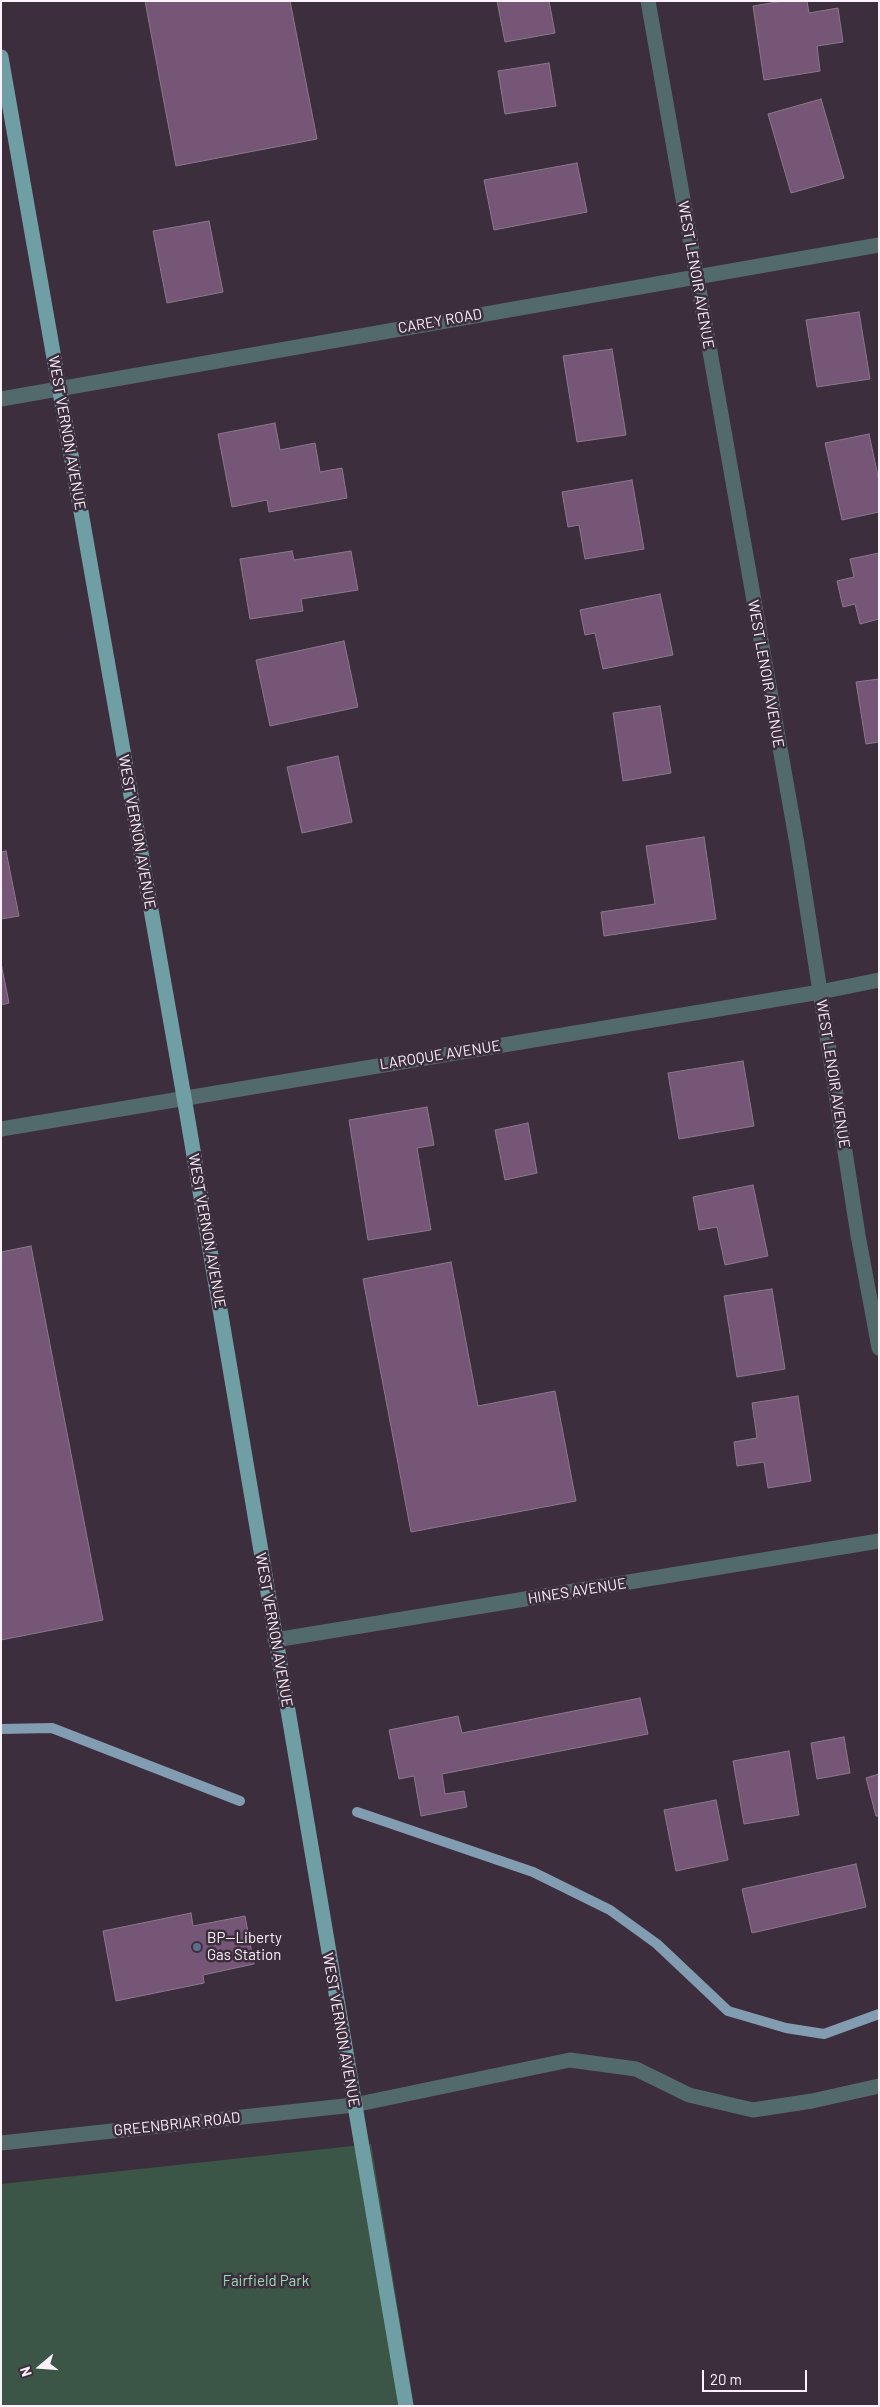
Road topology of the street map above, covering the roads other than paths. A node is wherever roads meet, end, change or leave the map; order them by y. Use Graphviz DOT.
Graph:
graph roads {
  1 [pos="648,1"];
  2 [pos="1,57"];
  3 [pos="879,245"];
  4 [pos="696,276"];
  5 [pos="59,389"];
  6 [pos="1,399"];
  7 [pos="879,980"];
  8 [pos="820,992"];
  9 [pos="184,1097"];
  10 [pos="1,1129"];
  11 [pos="879,1348"];
  12 [pos="879,1541"];
  13 [pos="275,1640"];
  14 [pos="879,2086"];
  15 [pos="354,2105"];
  16 [pos="1,2143"];
  17 [pos="406,2406"];
  1 -- 4 [label="street, WEST LENOIR AVENUE"];
  2 -- 5 [label="main road, WEST VERNON AVENUE"];
  3 -- 4 [label="street, CAREY ROAD"];
  4 -- 5 [label="street, CAREY ROAD"];
  4 -- 8 [label="street, WEST LENOIR AVENUE"];
  5 -- 6 [label="street, CAREY ROAD"];
  5 -- 9 [label="main road, WEST VERNON AVENUE"];
  7 -- 8 [label="street, LAROQUE AVENUE"];
  8 -- 9 [label="street, LAROQUE AVENUE"];
  8 -- 11 [label="street, WEST LENOIR AVENUE"];
  9 -- 10 [label="street, LAROQUE AVENUE"];
  9 -- 13 [label="main road, WEST VERNON AVENUE"];
  12 -- 13 [label="street, HINES AVENUE"];
  13 -- 15 [label="main road, WEST VERNON AVENUE"];
  14 -- 15 [label="street, GREENBRIAR ROAD"];
  15 -- 16 [label="street, GREENBRIAR ROAD"];
  15 -- 17 [label="main road, WEST VERNON AVENUE"];
}
